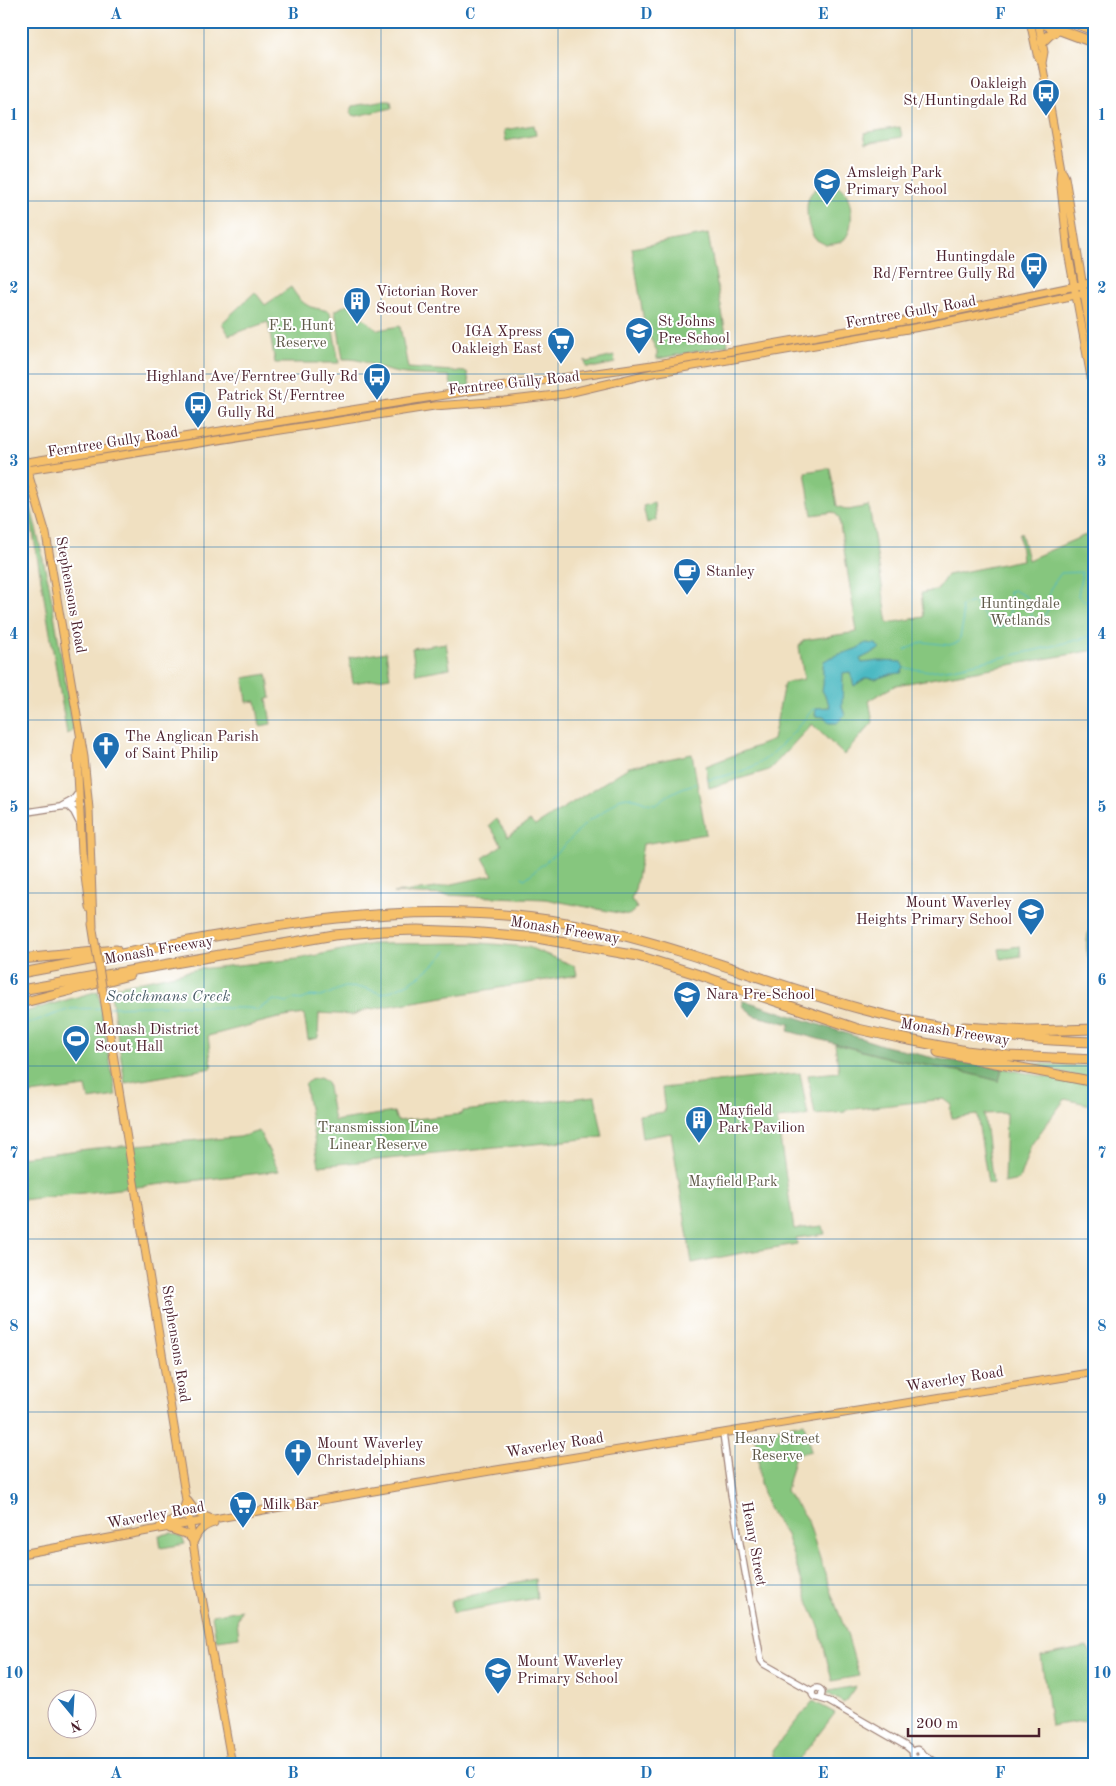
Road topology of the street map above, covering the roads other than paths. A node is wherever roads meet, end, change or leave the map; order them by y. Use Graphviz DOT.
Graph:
graph roads {
  1 [pos="1030,21"];
  2 [pos="1037,21"];
  3 [pos="1070,21"];
  4 [pos="1060,30"];
  5 [pos="1095,31"];
  6 [pos="1042,42"];
  7 [pos="1095,42"];
  8 [pos="1042,63"];
  9 [pos="1095,282"];
  10 [pos="1078,285"];
  11 [pos="1095,291"];
  12 [pos="1080,294"];
  13 [pos="1095,361"];
  14 [pos="1095,398"];
  15 [pos="21,449"];
  16 [pos="23,462"];
  17 [pos="25,471"];
  18 [pos="80,735"];
  19 [pos="80,790"];
  20 [pos="88,797"];
  21 [pos="60,806"];
  22 [pos="81,806"];
  23 [pos="69,807"];
  24 [pos="21,813"];
  25 [pos="81,828"];
  26 [pos="93,927"];
  27 [pos="178,944"];
  28 [pos="21,959"];
  29 [pos="187,960"];
  30 [pos="21,973"];
  31 [pos="21,990"];
  32 [pos="21,1003"];
  33 [pos="926,1025"];
  34 [pos="858,1029"];
  35 [pos="1095,1029"];
  36 [pos="1095,1042"];
  37 [pos="1095,1060"];
  38 [pos="1095,1082"];
  39 [pos="1095,1372"];
  40 [pos="723,1432"];
  41 [pos="187,1498"];
  42 [pos="226,1518"];
  43 [pos="214,1519"];
  44 [pos="190,1524"];
  45 [pos="169,1528"];
  46 [pos="154,1531"];
  47 [pos="193,1542"];
  48 [pos="21,1554"];
  49 [pos="232,1765"];
  50 [pos="940,1765"];
  1 -- 8 [label="main road"];
  2 -- 4 [label="highway"];
  2 -- 6 [label="main road"];
  3 -- 5 [label="highway"];
  4 -- 6 [label="highway"];
  4 -- 7 [label="highway"];
  6 -- 8 [label="main road"];
  8 -- 10 [label="main road"];
  9 -- 10 [label="main road, Ferntree Gully Road"];
  10 -- 12 [label="main road"];
  10 -- 16 [label="main road, Ferntree Gully Road"];
  11 -- 12 [label="main road, Ferntree Gully Road"];
  12 -- 13 [label="main road"];
  12 -- 14 [label="main road"];
  12 -- 17 [label="main road, Ferntree Gully Road"];
  15 -- 16 [label="main road, Stephensons Road"];
  16 -- 17 [label="main road, Stephensons Road"];
  17 -- 18 [label="main road, Stephensons Road"];
  18 -- 19 [label="main road, Stephensons Road"];
  18 -- 20 [label="main road, Stephensons Road"];
  19 -- 21 [label="street"];
  19 -- 22 [label="main road, Stephensons Road"];
  20 -- 22 [label="main road"];
  20 -- 26 [label="main road, Stephensons Road"];
  21 -- 23 [label="street"];
  21 -- 24 [label="street"];
  22 -- 23 [label="street"];
  22 -- 25 [label="main road, Stephensons Road"];
  23 -- 25 [label="street"];
  25 -- 26 [label="main road, Stephensons Road"];
  26 -- 41 [label="main road, Stephensons Road, bridge"];
  27 -- 28 [label="highway"];
  27 -- 30 [label="highway, Monash Freeway"];
  27 -- 33 [label="highway, Monash Freeway"];
  29 -- 31 [label="highway, Monash Freeway"];
  29 -- 32 [label="highway"];
  29 -- 34 [label="highway, Monash Freeway"];
  33 -- 35 [label="highway"];
  33 -- 36 [label="highway, Monash Freeway"];
  34 -- 37 [label="highway, Monash Freeway"];
  34 -- 38 [label="highway"];
  39 -- 40 [label="main road, Waverley Road"];
  40 -- 42 [label="main road, Waverley Road"];
  40 -- 50 [label="street, Heany Street"];
  41 -- 43 [label="main road"];
  41 -- 44 [label="main road, Stephensons Road"];
  41 -- 46 [label="main road"];
  42 -- 43 [label="main road, Waverley Road"];
  42 -- 47 [label="main road"];
  43 -- 44 [label="main road, Waverley Road"];
  44 -- 45 [label="main road, Waverley Road"];
  44 -- 47 [label="main road, Stephensons Road"];
  45 -- 46 [label="main road, Waverley Road"];
  45 -- 47 [label="main road"];
  46 -- 48 [label="main road, Waverley Road"];
  47 -- 49 [label="main road, Stephensons Road"];
}
